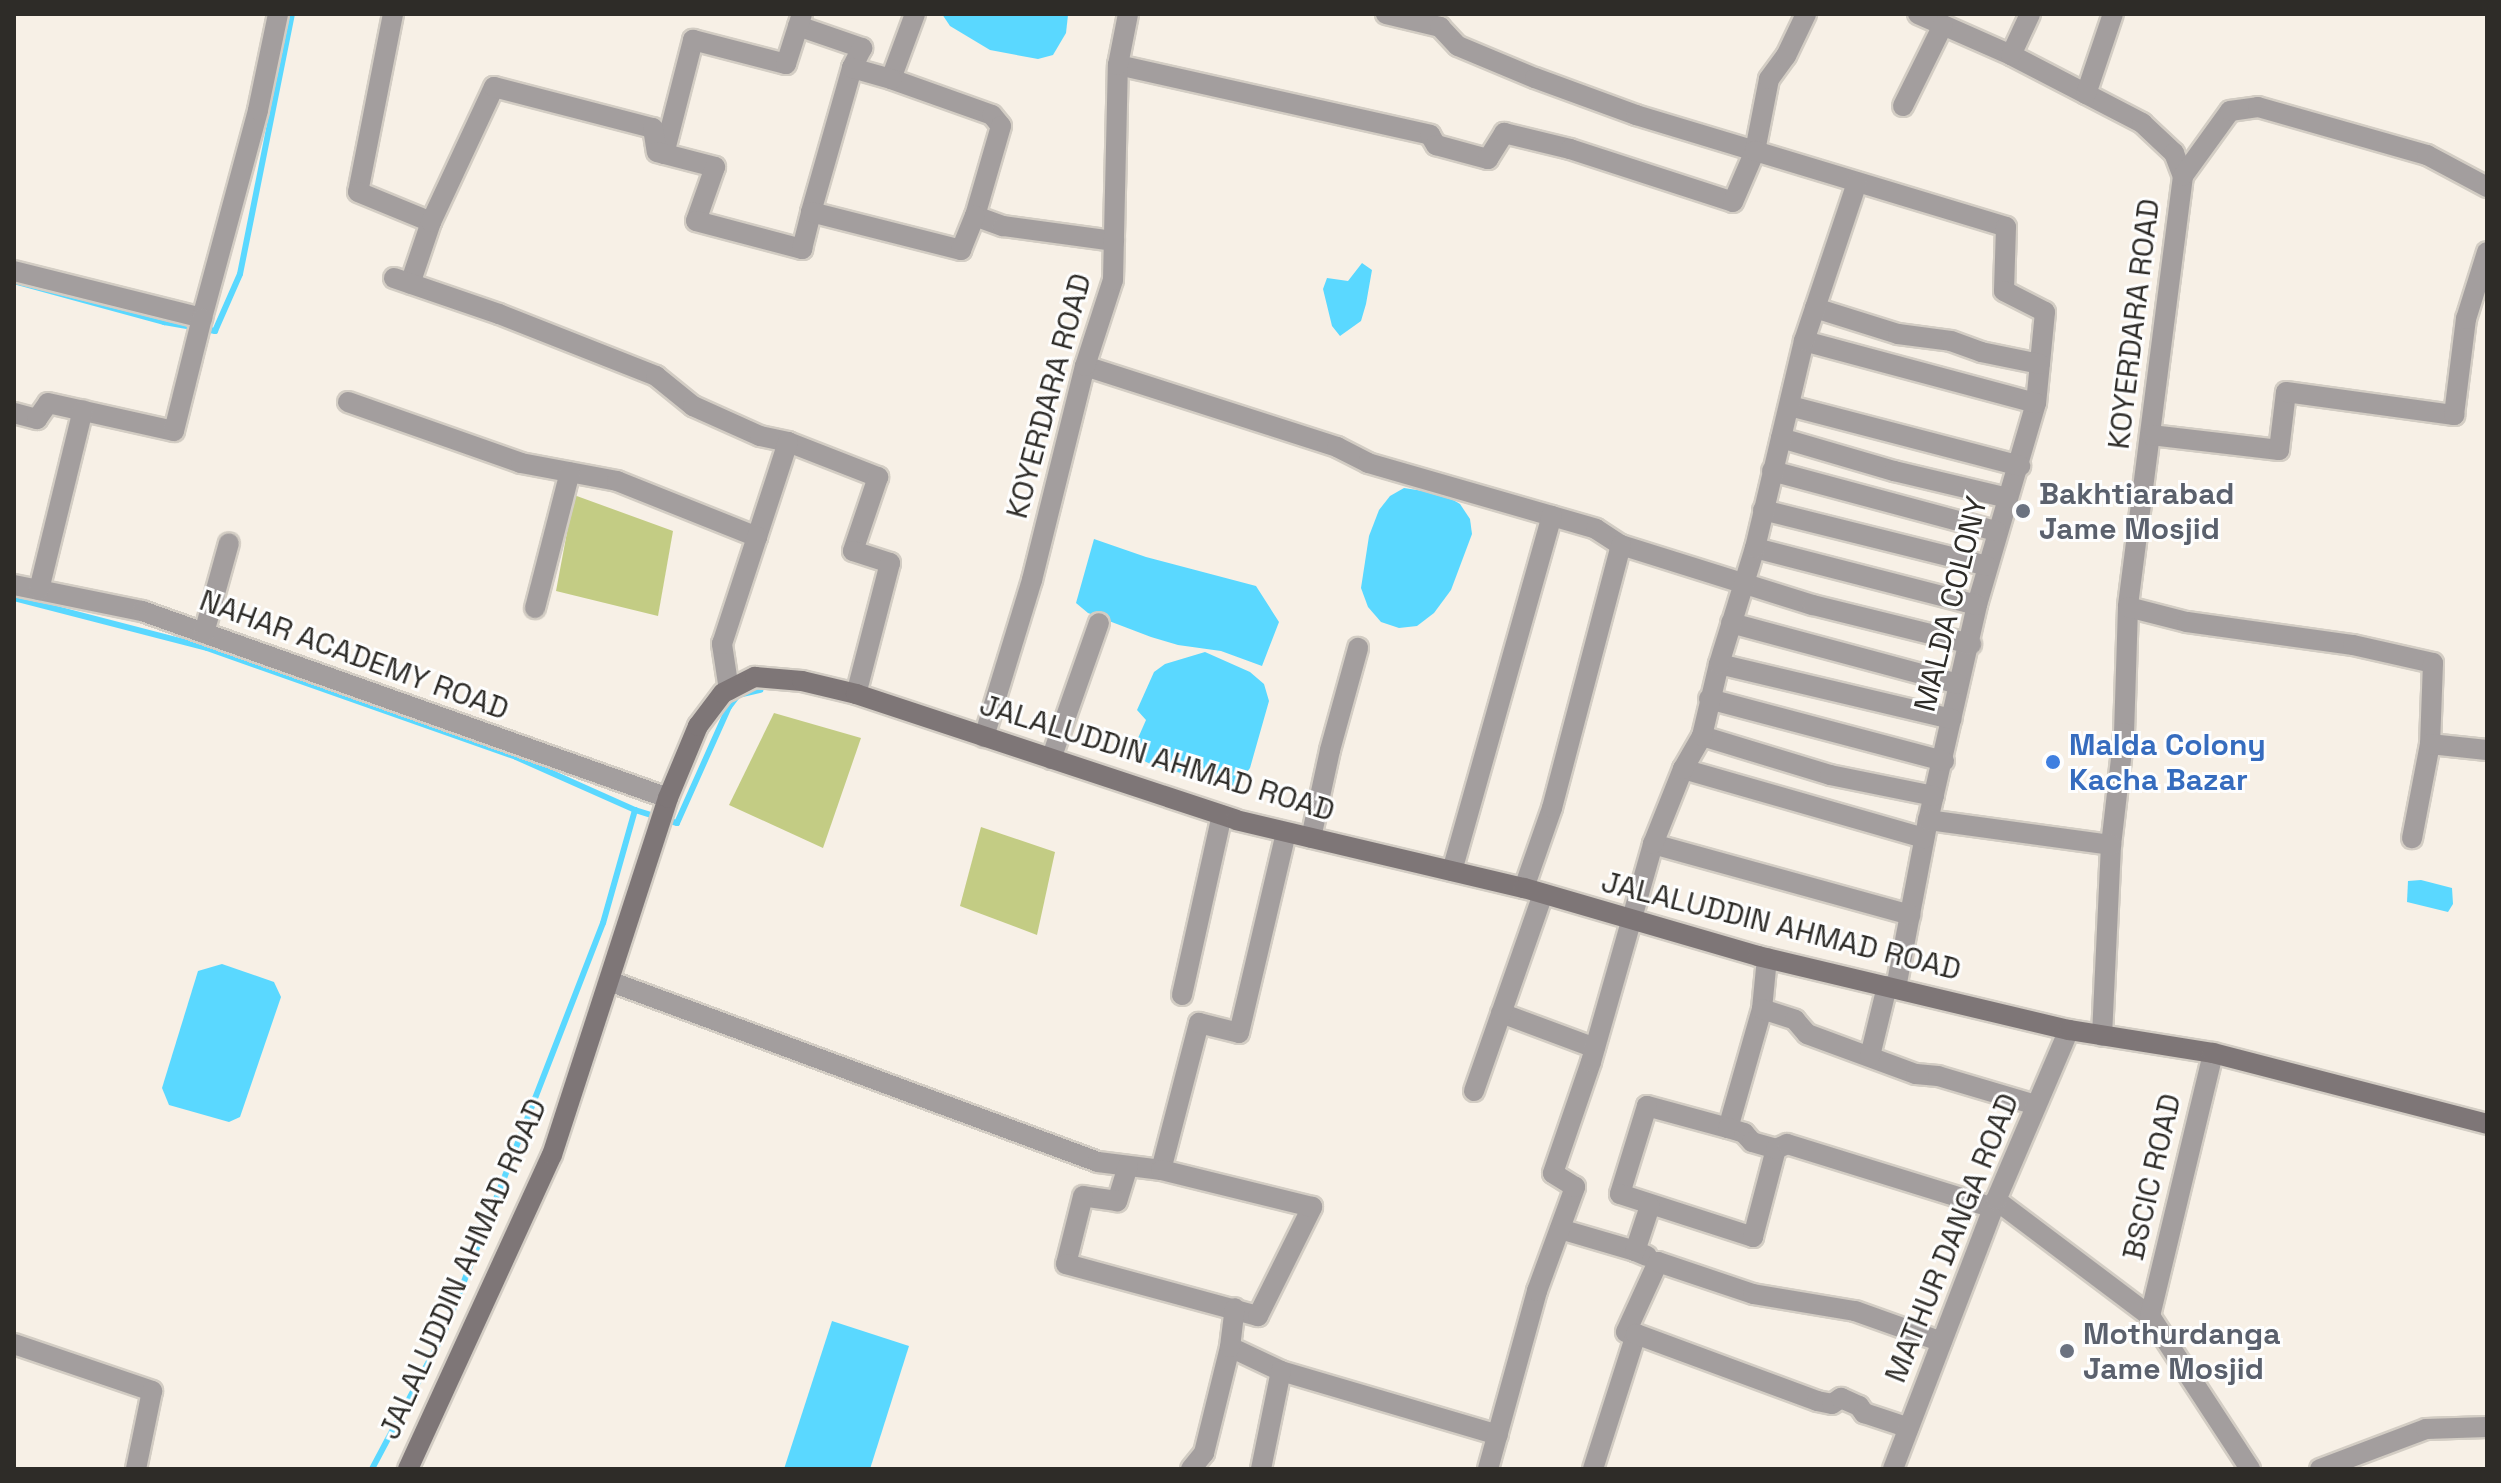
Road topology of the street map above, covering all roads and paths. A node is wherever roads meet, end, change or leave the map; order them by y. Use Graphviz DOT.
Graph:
graph roads {
  1 [pos="278,14"];
  2 [pos="393,14"];
  3 [pos="915,14"];
  4 [pos="1128,14"];
  5 [pos="1386,14"];
  6 [pos="1806,14"];
  7 [pos="1918,14"];
  8 [pos="2030,14"];
  9 [pos="2113,14"];
  10 [pos="800,20"];
  11 [pos="1442,20"];
  12 [pos="1943,25"];
  13 [pos="2011,55"];
  14 [pos="1118,65"];
  15 [pos="852,68"];
  16 [pos="891,79"];
  17 [pos="2086,94"];
  18 [pos="1903,106"];
  19 [pos="1755,151"];
  20 [pos="664,154"];
  21 [pos="2183,176"];
  22 [pos="1857,183"];
  23 [pos="2487,187"];
  24 [pos="811,212"];
  25 [pos="975,216"];
  26 [pos="431,222"];
  27 [pos="1114,241"];
  28 [pos="2487,252"];
  29 [pos="14,271"];
  30 [pos="1815,308"];
  31 [pos="202,318"];
  32 [pos="1804,341"];
  33 [pos="2040,364"];
  34 [pos="1085,366"];
  35 [pos="348,402"];
  36 [pos="2036,403"];
  37 [pos="1790,406"];
  38 [pos="83,410"];
  39 [pos="14,413"];
  40 [pos="2151,435"];
  41 [pos="1781,438"];
  42 [pos="788,442"];
  43 [pos="2020,466"];
  44 [pos="1772,471"];
  45 [pos="570,472"];
  46 [pos="2008,498"];
  47 [pos="1763,510"];
  48 [pos="1552,516"];
  49 [pos="1996,531"];
  50 [pos="757,537"];
  51 [pos="229,543"];
  52 [pos="1621,545"];
  53 [pos="1755,548"];
  54 [pos="1987,566"];
  55 [pos="1743,583"];
  56 [pos="14,585"];
  57 [pos="39,590"];
  58 [pos="1977,605"];
  59 [pos="2128,607"];
  60 [pos="535,608"];
  61 [pos="1099,623"];
  62 [pos="1731,623"];
  63 [pos="204,633"];
  64 [pos="1971,644"];
  65 [pos="1358,648"];
  66 [pos="1719,664"];
  67 [pos="1958,684"];
  68 [pos="729,690"];
  69 [pos="856,694"];
  70 [pos="1709,699"];
  71 [pos="1952,719"];
  72 [pos="1702,736"];
  73 [pos="984,737"];
  74 [pos="2430,744"];
  75 [pos="2487,750"];
  76 [pos="1051,759"];
  77 [pos="1944,761"];
  78 [pos="1683,769"];
  79 [pos="1934,796"];
  80 [pos="668,798"];
  81 [pos="1222,815"];
  82 [pos="1926,829"];
  83 [pos="1286,833"];
  84 [pos="1311,838"];
  85 [pos="2412,838"];
  86 [pos="1653,844"];
  87 [pos="2111,845"];
  88 [pos="1452,871"];
  89 [pos="1533,891"];
  90 [pos="1910,915"];
  91 [pos="1632,922"];
  92 [pos="1767,958"];
  93 [pos="609,981"];
  94 [pos="1891,987"];
  95 [pos="1182,995"];
  96 [pos="1762,1009"];
  97 [pos="1501,1013"];
  98 [pos="2069,1030"];
  99 [pos="2102,1036"];
  100 [pos="1595,1048"];
  101 [pos="2213,1053"];
  102 [pos="1870,1056"];
  103 [pos="1474,1091"];
  104 [pos="2036,1105"];
  105 [pos="2487,1124"];
  106 [pos="1728,1128"];
  107 [pos="1776,1149"];
  108 [pos="1128,1166"];
  109 [pos="1161,1170"];
  110 [pos="1995,1204"];
  111 [pos="1650,1206"];
  112 [pos="1560,1229"];
  113 [pos="1635,1251"];
  114 [pos="1658,1262"];
  115 [pos="1235,1308"];
  116 [pos="2150,1316"];
  117 [pos="1636,1334"];
  118 [pos="1942,1342"];
  119 [pos="14,1344"];
  120 [pos="1230,1347"];
  121 [pos="1281,1371"];
  122 [pos="2487,1427"];
  123 [pos="1909,1428"];
  124 [pos="1498,1435"];
  125 [pos="136,1469"];
  126 [pos="408,1469"];
  127 [pos="1191,1469"];
  128 [pos="1261,1469"];
  129 [pos="1488,1469"];
  130 [pos="1593,1469"];
  131 [pos="1893,1469"];
  132 [pos="2250,1469"];
  133 [pos="2320,1469"];
  1 -- 31 [label="street"];
  2 -- 26 [label="street"];
  3 -- 16 [label="street"];
  4 -- 14 [label="street, KOYERDARA ROAD"];
  5 -- 11 [label="street"];
  6 -- 19 [label="street"];
  7 -- 12 [label="street, KOYERDARA ROAD"];
  8 -- 13 [label="street"];
  9 -- 17 [label="street"];
  10 -- 15 [label="street"];
  10 -- 20 [label="street"];
  11 -- 19 [label="street"];
  12 -- 13 [label="street, KOYERDARA ROAD"];
  12 -- 18 [label="street"];
  13 -- 17 [label="street, KOYERDARA ROAD"];
  14 -- 19 [label="street"];
  14 -- 27 [label="street, KOYERDARA ROAD"];
  15 -- 16 [label="street"];
  15 -- 24 [label="street"];
  16 -- 25 [label="street"];
  17 -- 21 [label="street, KOYERDARA ROAD"];
  19 -- 22 [label="street"];
  20 -- 24 [label="street"];
  20 -- 26 [label="street"];
  21 -- 23 [label="street"];
  21 -- 40 [label="street, KOYERDARA ROAD"];
  22 -- 30 [label="street"];
  22 -- 33 [label="street, MALDA COLONY"];
  24 -- 25 [label="street"];
  25 -- 27 [label="street"];
  26 -- 42 [label="street"];
  27 -- 34 [label="street, KOYERDARA ROAD"];
  28 -- 40 [label="street"];
  29 -- 31 [label="street"];
  30 -- 32 [label="street"];
  30 -- 33 [label="street"];
  31 -- 38 [label="street"];
  32 -- 36 [label="street"];
  32 -- 37 [label="street"];
  33 -- 36 [label="street, MALDA COLONY"];
  34 -- 48 [label="street"];
  34 -- 73 [label="street, KOYERDARA ROAD"];
  35 -- 45 [label="street"];
  36 -- 43 [label="street, MALDA COLONY"];
  37 -- 41 [label="street"];
  37 -- 43 [label="street"];
  38 -- 39 [label="street"];
  38 -- 57 [label="street"];
  40 -- 59 [label="street, KOYERDARA ROAD"];
  41 -- 44 [label="street"];
  41 -- 46 [label="street"];
  42 -- 50 [label="street"];
  42 -- 69 [label="street"];
  43 -- 46 [label="street, MALDA COLONY"];
  44 -- 47 [label="street"];
  44 -- 49 [label="street"];
  45 -- 50 [label="street"];
  45 -- 60 [label="street"];
  46 -- 49 [label="street, MALDA COLONY"];
  47 -- 53 [label="street"];
  47 -- 54 [label="street"];
  48 -- 52 [label="street"];
  48 -- 88 [label="street"];
  49 -- 54 [label="street, MALDA COLONY"];
  50 -- 68 [label="street"];
  51 -- 63 [label="street"];
  52 -- 55 [label="street"];
  52 -- 89 [label="street"];
  53 -- 55 [label="street"];
  53 -- 58 [label="street"];
  54 -- 58 [label="street, MALDA COLONY"];
  55 -- 62 [label="street"];
  55 -- 64 [label="street"];
  56 -- 57 [label="street, NAHAR ACADEMY ROAD"];
  57 -- 63 [label="street, NAHAR ACADEMY ROAD"];
  58 -- 64 [label="street, MALDA COLONY"];
  59 -- 74 [label="street"];
  59 -- 87 [label="street, KOYERDARA ROAD"];
  61 -- 76 [label="street"];
  62 -- 66 [label="street"];
  62 -- 67 [label="street"];
  63 -- 80 [label="street, NAHAR ACADEMY ROAD"];
  64 -- 67 [label="street, MALDA COLONY"];
  65 -- 84 [label="street"];
  66 -- 70 [label="street"];
  66 -- 71 [label="street"];
  67 -- 71 [label="street, MALDA COLONY"];
  68 -- 69 [label="street, JALALUDDIN AHMAD ROAD"];
  68 -- 80 [label="street, JALALUDDIN AHMAD ROAD"];
  69 -- 73 [label="street, JALALUDDIN AHMAD ROAD"];
  70 -- 72 [label="street"];
  70 -- 77 [label="street"];
  71 -- 77 [label="street, MALDA COLONY"];
  72 -- 78 [label="street"];
  72 -- 79 [label="street"];
  73 -- 76 [label="street, JALALUDDIN AHMAD ROAD"];
  74 -- 75 [label="street"];
  74 -- 85 [label="street"];
  76 -- 81 [label="street, JALALUDDIN AHMAD ROAD"];
  77 -- 79 [label="street, MALDA COLONY"];
  78 -- 82 [label="street"];
  78 -- 86 [label="street"];
  79 -- 82 [label="street, MALDA COLONY"];
  80 -- 93 [label="street, JALALUDDIN AHMAD ROAD"];
  81 -- 83 [label="street, JALALUDDIN AHMAD ROAD"];
  81 -- 95 [label="street"];
  82 -- 87 [label="street"];
  82 -- 90 [label="street, MALDA COLONY"];
  83 -- 84 [label="street, JALALUDDIN AHMAD ROAD"];
  83 -- 109 [label="street"];
  84 -- 88 [label="street, JALALUDDIN AHMAD ROAD"];
  86 -- 90 [label="street"];
  86 -- 91 [label="street"];
  87 -- 99 [label="street, KOYERDARA ROAD"];
  88 -- 89 [label="street, JALALUDDIN AHMAD ROAD"];
  89 -- 91 [label="street, JALALUDDIN AHMAD ROAD"];
  89 -- 97 [label="street"];
  90 -- 94 [label="street, MALDA COLONY"];
  91 -- 92 [label="street, JALALUDDIN AHMAD ROAD"];
  91 -- 100 [label="street"];
  92 -- 94 [label="street, JALALUDDIN AHMAD ROAD"];
  92 -- 96 [label="street"];
  93 -- 108 [label="street"];
  93 -- 126 [label="street, JALALUDDIN AHMAD ROAD"];
  94 -- 98 [label="street, JALALUDDIN AHMAD ROAD"];
  94 -- 102 [label="street, MALDA COLONY"];
  96 -- 102 [label="street"];
  96 -- 106 [label="street"];
  97 -- 100 [label="street"];
  97 -- 103 [label="street"];
  98 -- 99 [label="street, JALALUDDIN AHMAD ROAD"];
  98 -- 104 [label="street, MATHUR DANGA ROAD"];
  99 -- 101 [label="street, JALALUDDIN AHMAD ROAD"];
  100 -- 112 [label="street"];
  101 -- 105 [label="street, JALALUDDIN AHMAD ROAD"];
  101 -- 116 [label="street, BSCIC ROAD"];
  102 -- 104 [label="street"];
  104 -- 110 [label="street, MATHUR DANGA ROAD"];
  106 -- 107 [label="street"];
  106 -- 111 [label="street"];
  107 -- 110 [label="street, BSCIC ROAD"];
  107 -- 111 [label="street"];
  108 -- 109 [label="street"];
  108 -- 115 [label="street"];
  109 -- 115 [label="street"];
  110 -- 116 [label="street, BSCIC ROAD"];
  110 -- 118 [label="street, MATHUR DANGA ROAD"];
  111 -- 113 [label="street"];
  112 -- 113 [label="street"];
  112 -- 124 [label="street"];
  113 -- 114 [label="street"];
  114 -- 117 [label="street"];
  114 -- 118 [label="street"];
  115 -- 120 [label="street"];
  116 -- 132 [label="street, BSCIC ROAD"];
  117 -- 123 [label="street"];
  117 -- 130 [label="street"];
  118 -- 123 [label="street, MATHUR DANGA ROAD"];
  119 -- 125 [label="street"];
  120 -- 121 [label="street"];
  120 -- 127 [label="street"];
  121 -- 124 [label="street"];
  121 -- 128 [label="street"];
  122 -- 133 [label="street"];
  123 -- 131 [label="street, MATHUR DANGA ROAD"];
  124 -- 129 [label="street"];
}
